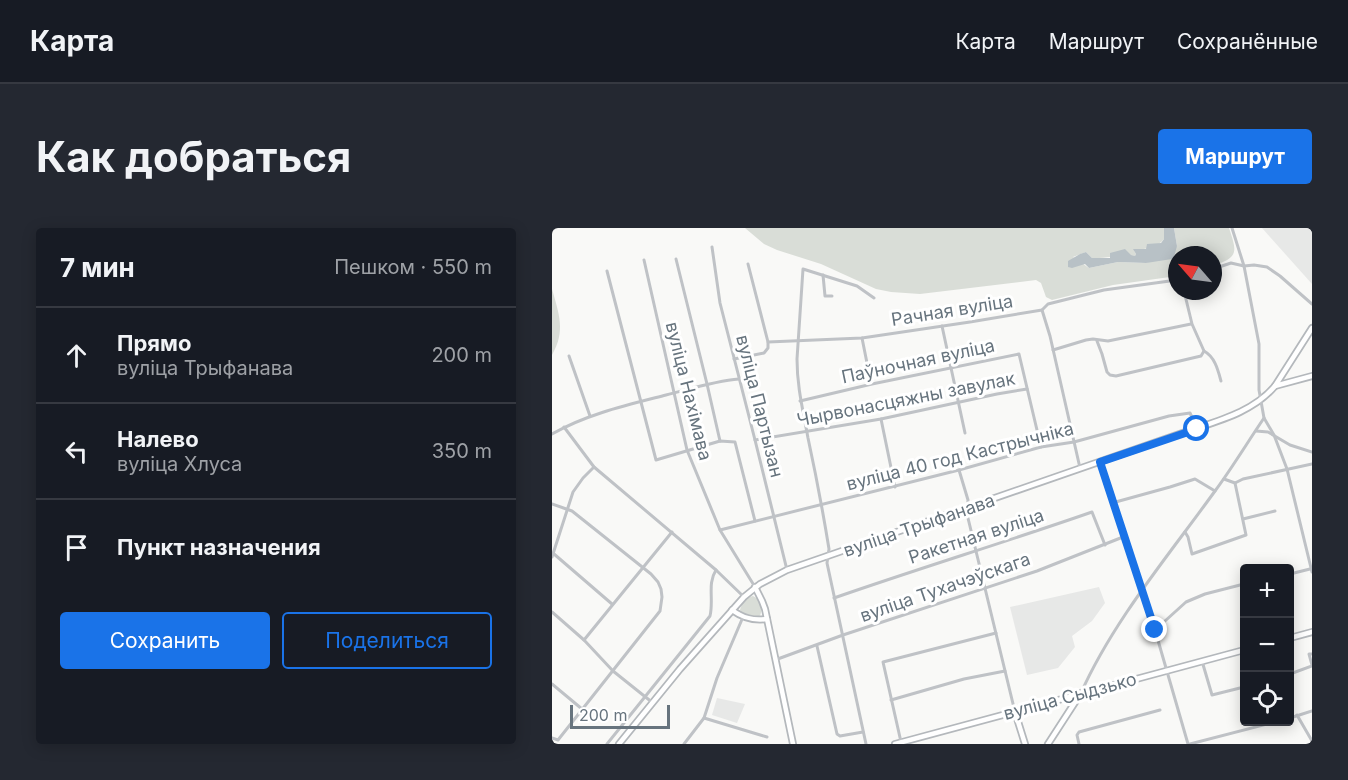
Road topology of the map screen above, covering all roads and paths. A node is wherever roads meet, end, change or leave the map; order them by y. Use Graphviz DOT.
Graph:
graph roads {
  1 [pos="1232,228"];
  2 [pos="712,247"];
  3 [pos="676,259"];
  4 [pos="644,260"];
  5 [pos="748,264"];
  6 [pos="1222,266"];
  7 [pos="1244,266"];
  8 [pos="608,271"];
  9 [pos="823,275"];
  10 [pos="1168,281"];
  11 [pos="832,296"];
  12 [pos="874,298"];
  13 [pos="1186,300"];
  14 [pos="1312,304"];
  15 [pos="1042,310"];
  16 [pos="1192,324"];
  17 [pos="942,326"];
  18 [pos="1312,328"];
  19 [pos="862,338"];
  20 [pos="799,340"];
  21 [pos="1097,341"];
  22 [pos="768,342"];
  23 [pos="1053,350"];
  24 [pos="1204,351"];
  25 [pos="569,356"];
  26 [pos="734,359"];
  27 [pos="950,368"];
  28 [pos="1312,376"];
  29 [pos="739,379"];
  30 [pos="1221,381"];
  31 [pos="707,384"];
  32 [pos="872,384"];
  33 [pos="1275,386"];
  34 [pos="1027,389"];
  35 [pos="674,393"];
  36 [pos="1261,400"];
  37 [pos="641,401"];
  38 [pos="800,401"];
  39 [pos="959,402"];
  40 [pos="590,416"];
  41 [pos="1264,418"];
  42 [pos="881,419"];
  43 [pos="564,427"];
  44 [pos="1197,429"];
  45 [pos="807,432"];
  46 [pos="1255,432"];
  47 [pos="965,433"];
  48 [pos="552,434"];
  49 [pos="1274,435"];
  50 [pos="756,440"];
  51 [pos="720,441"];
  52 [pos="1074,441"];
  53 [pos="1041,447"];
  54 [pos="687,450"];
  55 [pos="1312,452"];
  56 [pos="1100,462"];
  57 [pos="1312,464"];
  58 [pos="594,467"];
  59 [pos="1287,468"];
  60 [pos="958,470"];
  61 [pos="1080,470"];
  62 [pos="1224,479"];
  63 [pos="1235,483"];
  64 [pos="895,486"];
  65 [pos="1215,491"];
  66 [pos="1112,503"];
  67 [pos="552,504"];
  68 [pos="821,504"];
  69 [pos="567,508"];
  70 [pos="968,508"];
  71 [pos="1275,511"];
  72 [pos="774,516"];
  73 [pos="1243,519"];
  74 [pos="754,521"];
  75 [pos="720,530"];
  76 [pos="672,532"];
  77 [pos="1185,532"];
  78 [pos="1123,537"];
  79 [pos="1105,545"];
  80 [pos="976,551"];
  81 [pos="552,555"];
  82 [pos="828,556"];
  83 [pos="643,567"];
  84 [pos="716,570"];
  85 [pos="787,570"];
  86 [pos="1312,570"];
  87 [pos="1294,573"];
  88 [pos="1240,585"];
  89 [pos="755,587"];
  90 [pos="985,589"];
  91 [pos="1142,590"];
  92 [pos="744,597"];
  93 [pos="834,598"];
  94 [pos="612,604"];
  95 [pos="732,610"];
  96 [pos="552,612"];
  97 [pos="743,617"];
  98 [pos="767,619"];
  99 [pos="1155,630"];
  100 [pos="1312,632"];
  101 [pos="996,633"];
  102 [pos="843,635"];
  103 [pos="1294,637"];
  104 [pos="584,640"];
  105 [pos="817,646"];
  106 [pos="1240,651"];
  107 [pos="1312,654"];
  108 [pos="775,660"];
  109 [pos="1202,661"];
  110 [pos="1312,666"];
  111 [pos="1166,670"];
  112 [pos="613,671"];
  113 [pos="1005,671"];
  114 [pos="1294,673"];
  115 [pos="552,684"];
  116 [pos="1240,688"];
  117 [pos="1081,693"];
  118 [pos="646,698"];
  119 [pos="891,700"];
  120 [pos="652,703"];
  121 [pos="582,709"];
  122 [pos="1160,710"];
  123 [pos="1312,711"];
  124 [pos="1015,712"];
  125 [pos="1297,715"];
  126 [pos="1294,716"];
  127 [pos="704,718"];
  128 [pos="1259,726"];
  129 [pos="863,732"];
  130 [pos="767,737"];
  131 [pos="552,738"];
  132 [pos="1312,741"];
  133 [pos="898,743"];
  134 [pos="607,744"];
  135 [pos="620,744"];
  136 [pos="684,744"];
  137 [pos="793,744"];
  138 [pos="866,744"];
  139 [pos="1025,744"];
  140 [pos="1048,744"];
  141 [pos="1079,744"];
  142 [pos="1189,744"];
  1 -- 7 [label="street"];
  2 -- 26 [label="street, вуліца Партызан"];
  3 -- 31 [label="street"];
  4 -- 35 [label="street, вуліца Нахімава"];
  5 -- 22 [label="street"];
  6 -- 7 [label="street"];
  7 -- 14 [label="street"];
  7 -- 36 [label="street"];
  8 -- 37 [label="street"];
  9 -- 11 [label="street"];
  9 -- 12 [label="street"];
  9 -- 20 [label="street"];
  10 -- 15 [label="street, Рачная вуліца"];
  13 -- 16 [label="street"];
  15 -- 17 [label="street, Рачная вуліца"];
  15 -- 23 [label="street"];
  16 -- 21 [label="street"];
  16 -- 24 [label="street"];
  17 -- 19 [label="street, Рачная вуліца"];
  17 -- 27 [label="street"];
  18 -- 33 [label="street, вуліца Трыфанава"];
  19 -- 20 [label="street, Рачная вуліца"];
  19 -- 32 [label="street"];
  20 -- 22 [label="street, Рачная вуліца"];
  20 -- 38 [label="street"];
  21 -- 23 [label="street"];
  21 -- 24 [label="street"];
  22 -- 26 [label="street"];
  23 -- 52 [label="street"];
  24 -- 30 [label="street"];
  25 -- 40 [label="street"];
  26 -- 29 [label="street, вуліца Партызан"];
  27 -- 32 [label="street, Паўночная вуліца"];
  27 -- 34 [label="street, Паўночная вуліца"];
  27 -- 39 [label="street"];
  28 -- 33 [label="street"];
  29 -- 31 [label="street"];
  29 -- 50 [label="street, вуліца Партызан"];
  31 -- 35 [label="street"];
  31 -- 51 [label="street"];
  32 -- 38 [label="street, Паўночная вуліца"];
  33 -- 36 [label="street, вуліца Трыфанава"];
  34 -- 39 [label="street, Чырвонасцяжны завулак"];
  34 -- 53 [label="street, Паўночная вуліца"];
  35 -- 37 [label="street"];
  35 -- 54 [label="street, вуліца Нахімава"];
  36 -- 41 [label="street"];
  36 -- 44 [label="street, вуліца Трыфанава"];
  37 -- 40 [label="street"];
  37 -- 54 [label="street"];
  38 -- 45 [label="street"];
  39 -- 42 [label="street, Чырвонасцяжны завулак"];
  39 -- 47 [label="street"];
  40 -- 43 [label="street"];
  41 -- 46 [label="street"];
  41 -- 49 [label="street"];
  42 -- 45 [label="street, Чырвонасцяжны завулак"];
  42 -- 64 [label="street"];
  43 -- 48 [label="street"];
  43 -- 58 [label="street"];
  44 -- 52 [label="street, вуліца 40 год Кастрычніка"];
  44 -- 56 [label="street, вуліца Трыфанава"];
  45 -- 50 [label="street, Чырвонасцяжны завулак"];
  45 -- 68 [label="street"];
  46 -- 49 [label="street"];
  46 -- 62 [label="street"];
  49 -- 55 [label="street"];
  49 -- 59 [label="street"];
  50 -- 72 [label="street, вуліца Партызан"];
  51 -- 54 [label="street"];
  51 -- 74 [label="street"];
  52 -- 53 [label="street, вуліца 40 год Кастрычніка"];
  52 -- 61 [label="street"];
  53 -- 60 [label="street, вуліца 40 год Кастрычніка"];
  54 -- 75 [label="street, вуліца Нахімава"];
  56 -- 61 [label="street, вуліца Трыфанава"];
  56 -- 66 [label="street"];
  57 -- 59 [label="street"];
  58 -- 69 [label="street"];
  58 -- 76 [label="street"];
  59 -- 63 [label="street"];
  59 -- 86 [label="street"];
  60 -- 64 [label="street, вуліца 40 год Кастрычніка"];
  60 -- 70 [label="street"];
  61 -- 70 [label="street, вуліца Трыфанава"];
  62 -- 63 [label="street"];
  62 -- 65 [label="street"];
  63 -- 73 [label="street"];
  64 -- 68 [label="street, вуліца 40 год Кастрычніка"];
  65 -- 66 [label="street"];
  65 -- 77 [label="street"];
  66 -- 78 [label="street"];
  67 -- 69 [label="street"];
  68 -- 72 [label="street, вуліца 40 год Кастрычніка"];
  68 -- 82 [label="street"];
  69 -- 81 [label="street"];
  69 -- 83 [label="street"];
  70 -- 80 [label="street"];
  70 -- 82 [label="street, вуліца Трыфанава"];
  71 -- 73 [label="street"];
  72 -- 74 [label="street, вуліца 40 год Кастрычніка"];
  72 -- 85 [label="street, вуліца Партызан"];
  73 -- 77 [label="street"];
  74 -- 75 [label="street, вуліца 40 год Кастрычніка"];
  75 -- 89 [label="street, вуліца Нахімава"];
  76 -- 83 [label="street"];
  76 -- 84 [label="street"];
  77 -- 91 [label="street"];
  78 -- 79 [label="street, вуліца Тухачэўскага"];
  78 -- 91 [label="street"];
  79 -- 80 [label="street, Ракетная вуліца"];
  79 -- 90 [label="street, вуліца Тухачэўскага"];
  80 -- 90 [label="street"];
  80 -- 93 [label="street, Ракетная вуліца"];
  81 -- 94 [label="street"];
  82 -- 85 [label="street, вуліца Трыфанава"];
  82 -- 93 [label="street"];
  83 -- 94 [label="street"];
  83 -- 112 [label="street"];
  84 -- 92 [label="street"];
  84 -- 118 [label="street"];
  85 -- 89 [label="street, вуліца Трыфанава"];
  86 -- 87 [label="street"];
  88 -- 99 [label="street"];
  89 -- 92 [label="street, вуліца Трыфанава"];
  89 -- 98 [label="street"];
  90 -- 101 [label="street"];
  90 -- 102 [label="street, вуліца Тухачэўскага"];
  91 -- 99 [label="street"];
  91 -- 117 [label="street"];
  92 -- 95 [label="street, вуліца Трыфанава"];
  93 -- 102 [label="street"];
  94 -- 104 [label="street"];
  95 -- 97 [label="street"];
  95 -- 120 [label="street, вуліца Трыфанава"];
  96 -- 104 [label="street"];
  97 -- 98 [label="street"];
  97 -- 127 [label="street"];
  98 -- 108 [label="street"];
  99 -- 111 [label="street"];
  100 -- 103 [label="street"];
  101 -- 113 [label="street"];
  101 -- 119 [label="street"];
  102 -- 105 [label="street, вуліца Тухачэўскага"];
  102 -- 129 [label="street"];
  104 -- 112 [label="street"];
  105 -- 108 [label="street, вуліца Тухачэўскага"];
  105 -- 129 [label="street"];
  106 -- 109 [label="street, вуліца Сыдзько"];
  107 -- 110 [label="street"];
  108 -- 137 [label="street"];
  109 -- 111 [label="street, вуліца Сыдзько"];
  109 -- 116 [label="street"];
  110 -- 114 [label="street"];
  111 -- 117 [label="street, вуліца Сыдзько"];
  111 -- 142 [label="street"];
  112 -- 118 [label="street"];
  112 -- 121 [label="street"];
  113 -- 119 [label="street"];
  113 -- 124 [label="street"];
  115 -- 121 [label="street"];
  117 -- 124 [label="street, вуліца Сыдзько"];
  117 -- 140 [label="street"];
  118 -- 120 [label="street"];
  118 -- 134 [label="street"];
  119 -- 133 [label="street"];
  120 -- 135 [label="street, вуліца Трыфанава"];
  121 -- 131 [label="street"];
  122 -- 141 [label="street"];
  123 -- 125 [label="street"];
  124 -- 133 [label="street, вуліца Сыдзько"];
  124 -- 139 [label="street"];
  125 -- 126 [label="street"];
  125 -- 132 [label="street"];
  127 -- 130 [label="street"];
  127 -- 136 [label="street"];
  128 -- 142 [label="street"];
  129 -- 138 [label="street"];
}
